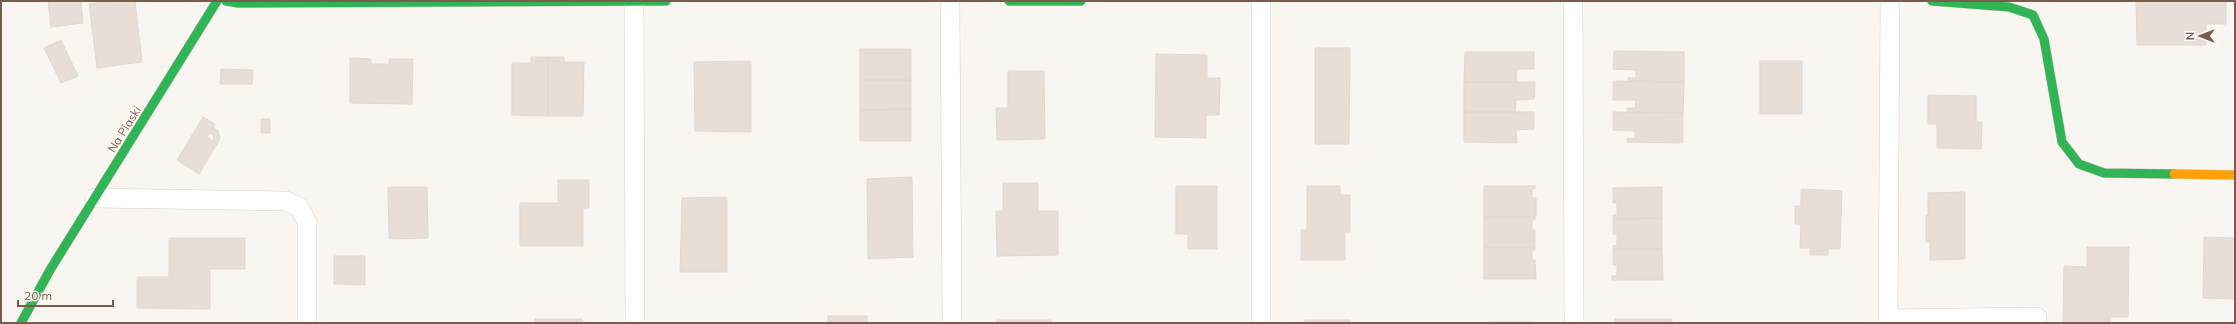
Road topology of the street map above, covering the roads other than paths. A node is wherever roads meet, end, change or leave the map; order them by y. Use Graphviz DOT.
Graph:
graph roads {
  1 [pos="217,1"];
  2 [pos="226,1"];
  3 [pos="634,1"];
  4 [pos="666,1"];
  5 [pos="950,1"];
  6 [pos="1009,1"];
  7 [pos="1081,1"];
  8 [pos="1261,1"];
  9 [pos="1573,1"];
  10 [pos="1890,1"];
  11 [pos="1932,1"];
  12 [pos="2235,175"];
  13 [pos="95,198"];
  14 [pos="2037,317"];
  15 [pos="1888,321"];
  16 [pos="21,323"];
  17 [pos="307,323"];
  18 [pos="635,323"];
  19 [pos="952,323"];
  20 [pos="1261,323"];
  21 [pos="1574,323"];
  1 -- 13 [label="street, Na Piaski"];
  2 -- 3 [label="street"];
  3 -- 4 [label="street"];
  3 -- 18 [label="lane"];
  5 -- 19 [label="lane"];
  6 -- 7 [label="street"];
  8 -- 20 [label="lane"];
  9 -- 21 [label="lane"];
  10 -- 15 [label="lane"];
  11 -- 12 [label="street"];
  13 -- 16 [label="street, Na Piaski"];
  13 -- 17 [label="lane"];
  14 -- 15 [label="lane"];
}
